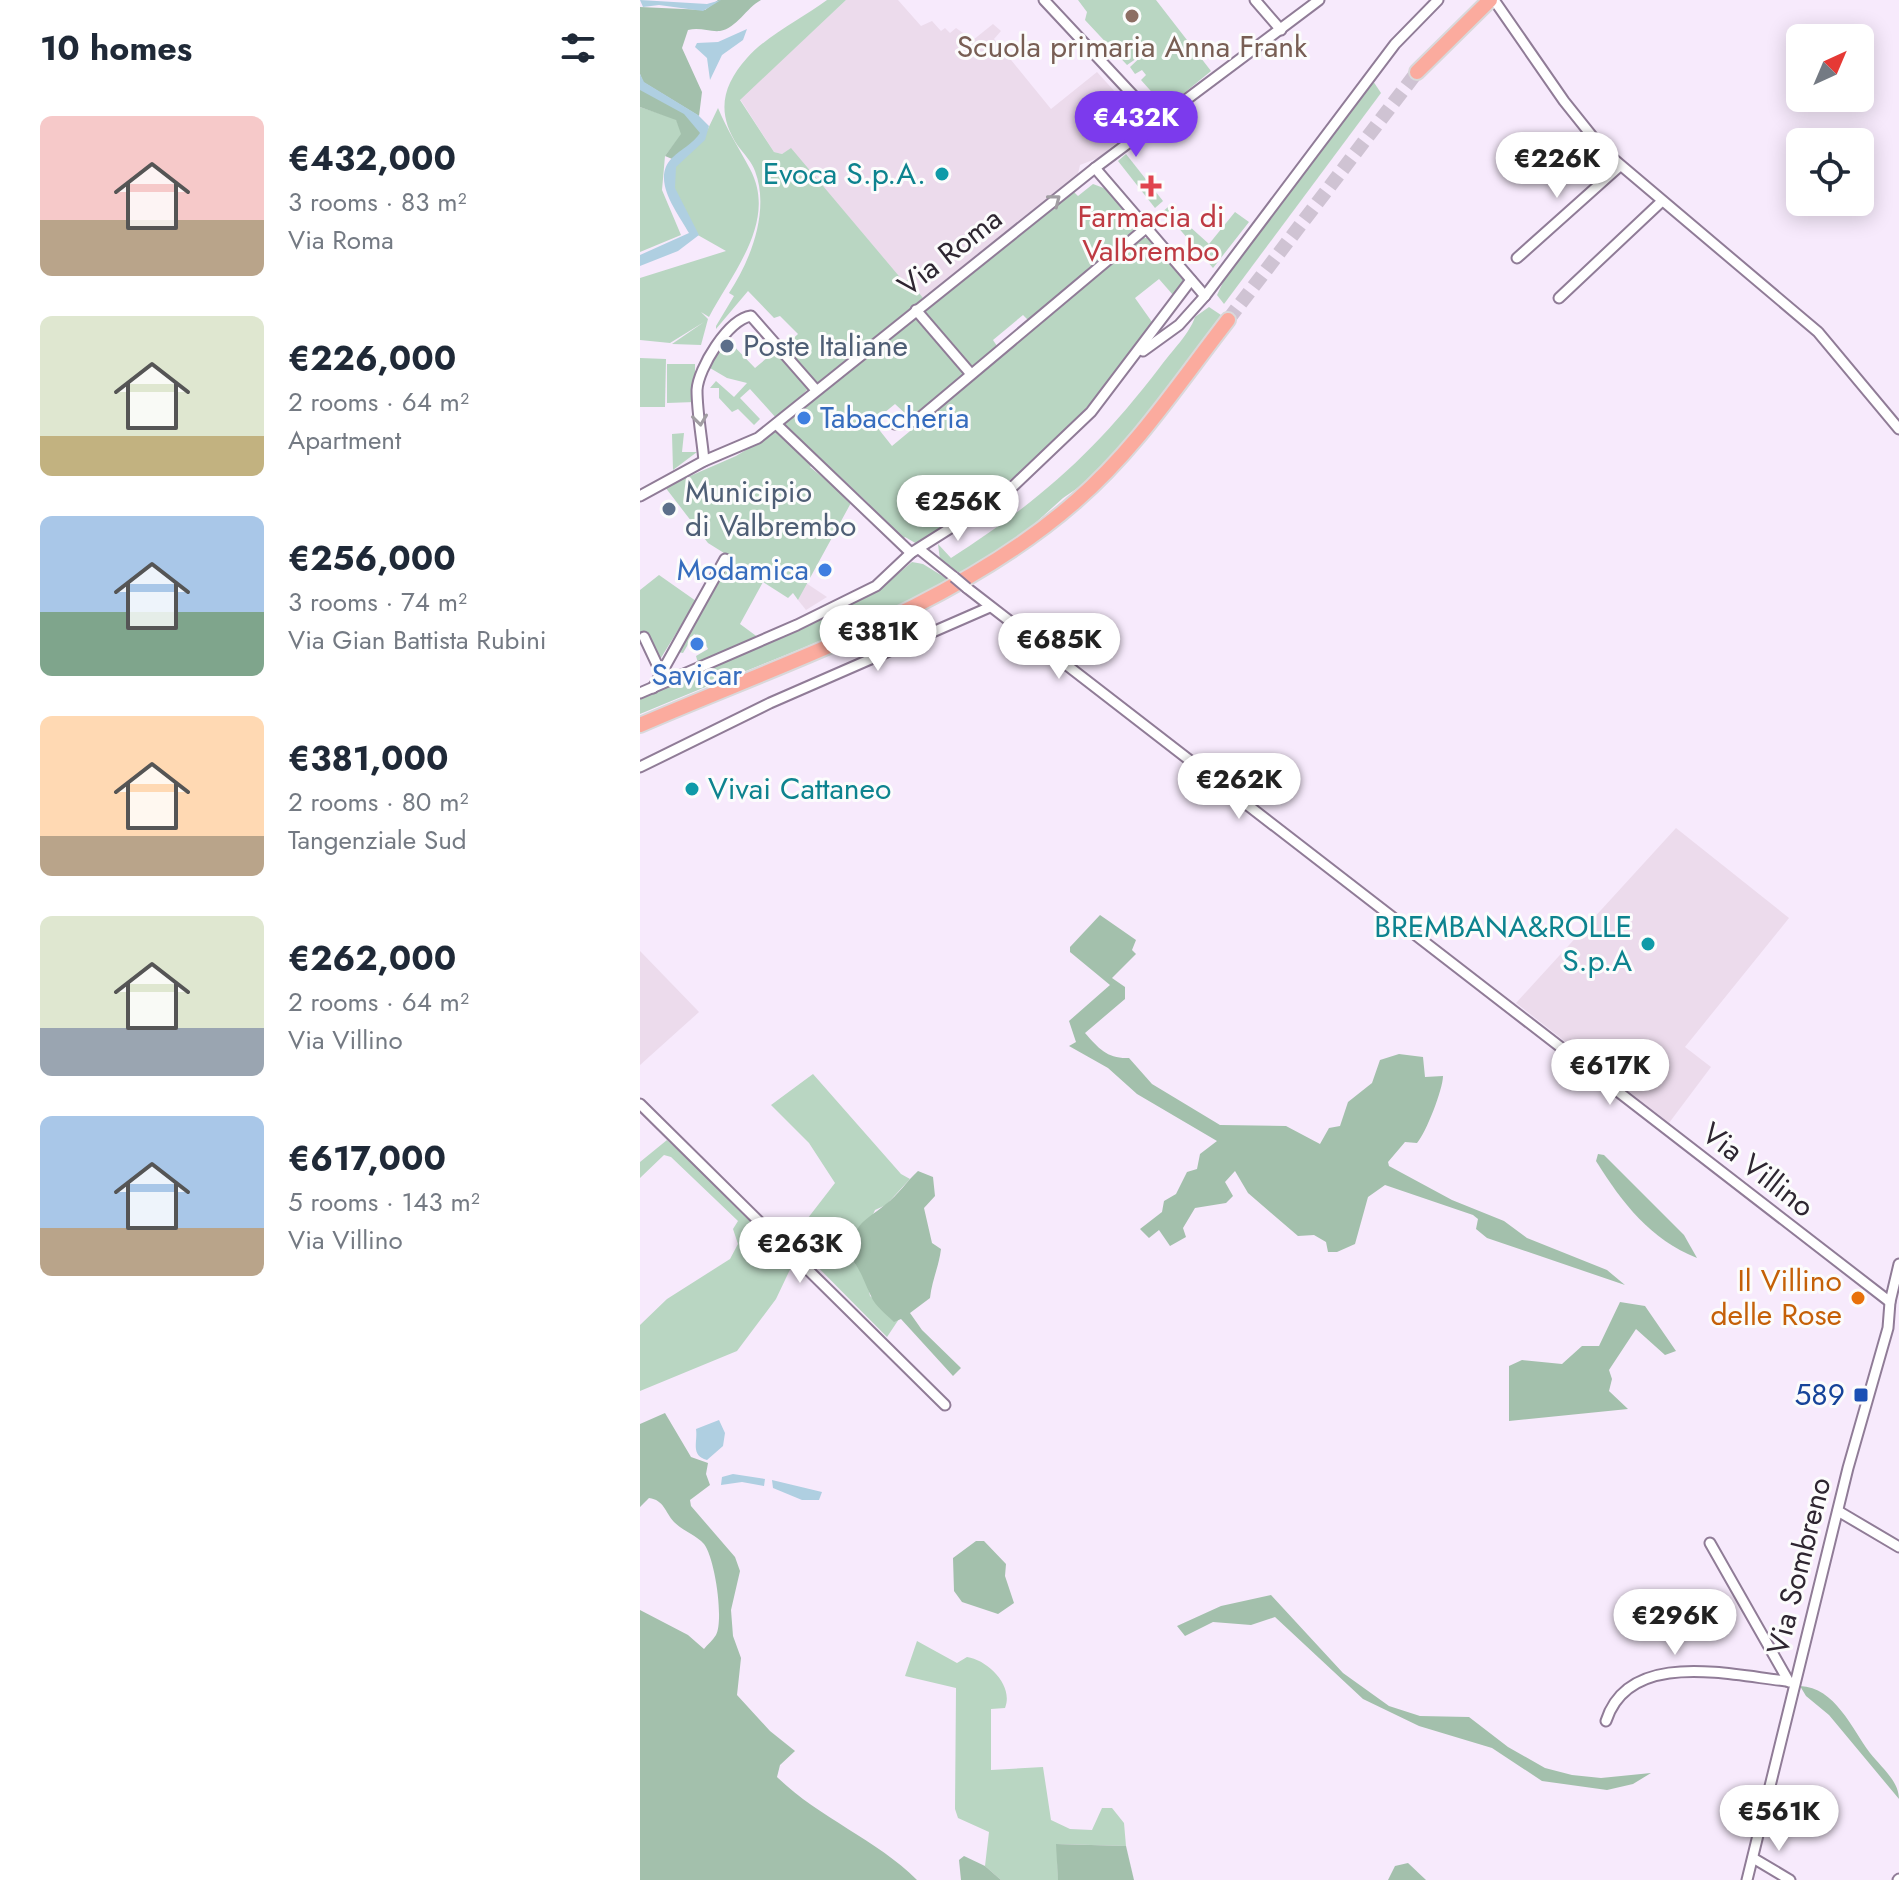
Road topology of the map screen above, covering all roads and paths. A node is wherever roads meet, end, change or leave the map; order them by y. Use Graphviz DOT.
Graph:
graph roads {
  1 [pos="1044,0"];
  2 [pos="1255,0"];
  3 [pos="1319,0"];
  4 [pos="1438,0"];
  5 [pos="1495,2"];
  6 [pos="1281,30"];
  7 [pos="1417,72"];
  8 [pos="1158,122"];
  9 [pos="1620,166"];
  10 [pos="1095,168"];
  11 [pos="1661,202"];
  12 [pos="1146,228"];
  13 [pos="1517,258"];
  14 [pos="1191,280"];
  15 [pos="1205,296"];
  16 [pos="1559,298"];
  17 [pos="916,310"];
  18 [pos="1228,320"];
  19 [pos="1133,357"];
  20 [pos="971,374"];
  21 [pos="816,390"];
  22 [pos="776,424"];
  23 [pos="895,424"];
  24 [pos="1899,429"];
  25 [pos="704,461"];
  26 [pos="640,496"];
  27 [pos="915,551"];
  28 [pos="725,559"];
  29 [pos="990,607"];
  30 [pos="644,637"];
  31 [pos="661,673"];
  32 [pos="653,688"];
  33 [pos="640,693"];
  34 [pos="640,725"];
  35 [pos="640,767"];
  36 [pos="640,1104"];
  37 [pos="1899,1264"];
  38 [pos="1893,1308"];
  39 [pos="945,1405"];
  40 [pos="1838,1511"];
  41 [pos="1710,1543"];
  42 [pos="1899,1547"];
  43 [pos="1790,1682"];
  44 [pos="1606,1721"];
  45 [pos="1753,1858"];
  46 [pos="1747,1880"];
  47 [pos="1790,1880"];
  1 -- 8 [label="street"];
  2 -- 6 [label="street"];
  3 -- 6 [label="street, Via Roma"];
  4 -- 15 [label="street"];
  5 -- 7 [label="highway"];
  5 -- 9 [label="street"];
  6 -- 8 [label="street, Via Roma"];
  8 -- 10 [label="street, Via Roma"];
  9 -- 11 [label="street"];
  9 -- 13 [label="street"];
  10 -- 12 [label="street"];
  17 -- 10 [label="street, Via Roma, one-way"];
  11 -- 16 [label="street"];
  11 -- 24 [label="street"];
  12 -- 14 [label="street"];
  12 -- 20 [label="street"];
  14 -- 15 [label="street"];
  14 -- 19 [label="street"];
  15 -- 19 [label="street"];
  17 -- 20 [label="street"];
  17 -- 21 [label="street, Via Roma"];
  18 -- 34 [label="highway"];
  19 -- 27 [label="street"];
  20 -- 23 [label="street"];
  21 -- 22 [label="street, Via Roma"];
  21 -- 25 [label="street, one-way"];
  22 -- 25 [label="street, Via Roma"];
  22 -- 27 [label="street, Via Villino"];
  25 -- 26 [label="street, Via Roma"];
  27 -- 29 [label="street, Via Villino, bridge"];
  27 -- 32 [label="street"];
  28 -- 31 [label="street"];
  29 -- 35 [label="street"];
  29 -- 38 [label="street, Via Villino"];
  30 -- 31 [label="street"];
  31 -- 32 [label="street"];
  32 -- 33 [label="street"];
  36 -- 39 [label="street"];
  37 -- 38 [label="street, Via Sombreno"];
  38 -- 40 [label="street, Via Sombreno"];
  40 -- 42 [label="street"];
  40 -- 43 [label="street, Via Sombreno"];
  41 -- 43 [label="street"];
  43 -- 44 [label="street"];
  43 -- 45 [label="street, Via Sombreno"];
  45 -- 46 [label="street, Via Sombreno"];
  45 -- 47 [label="street"];
}
